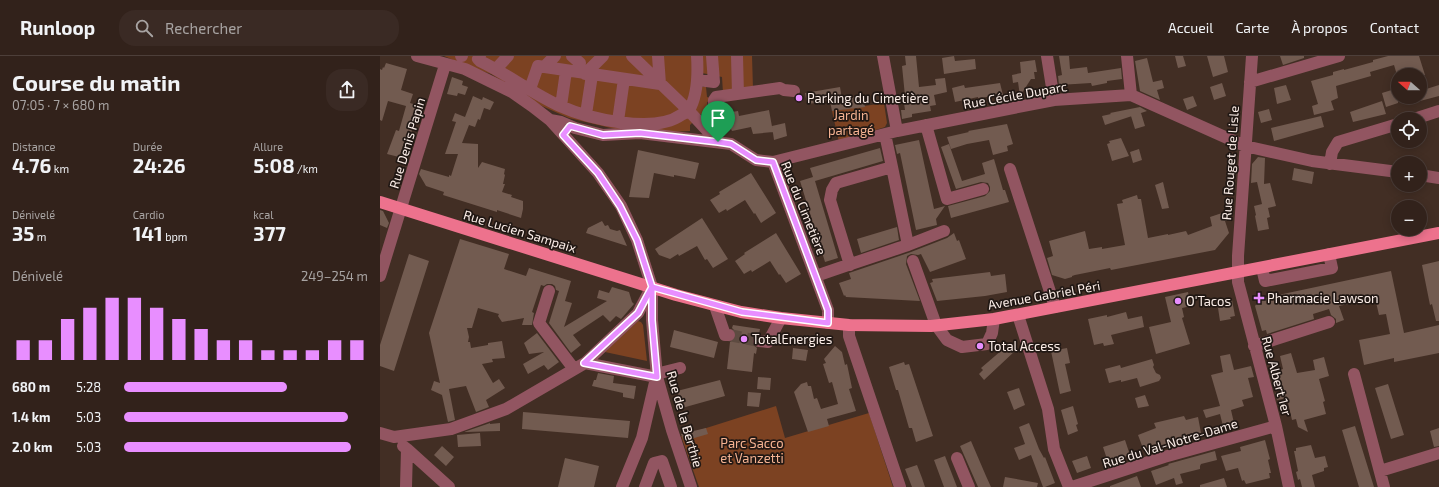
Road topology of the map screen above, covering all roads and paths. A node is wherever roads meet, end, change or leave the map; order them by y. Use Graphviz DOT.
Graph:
graph roads {
  1 [pos="417,56"];
  2 [pos="480,56"];
  3 [pos="508,56"];
  4 [pos="555,56"];
  5 [pos="603,56"];
  6 [pos="632,56"];
  7 [pos="658,56"];
  8 [pos="697,56"];
  9 [pos="712,56"];
  10 [pos="737,56"];
  11 [pos="883,56"];
  12 [pos="1047,56"];
  13 [pos="1127,56"];
  14 [pos="1252,56"];
  15 [pos="1339,56"];
  16 [pos="445,65"];
  17 [pos="544,67"];
  18 [pos="582,67"];
  19 [pos="496,69"];
  20 [pos="566,71"];
  21 [pos="624,79"];
  22 [pos="698,80"];
  23 [pos="714,82"];
  24 [pos="1250,82"];
  25 [pos="660,84"];
  26 [pos="530,89"];
  27 [pos="794,91"];
  28 [pos="738,94"];
  29 [pos="1131,95"];
  30 [pos="716,97"];
  31 [pos="1054,100"];
  32 [pos="561,106"];
  33 [pos="688,110"];
  34 [pos="1439,111"];
  35 [pos="586,114"];
  36 [pos="1427,115"];
  37 [pos="618,121"];
  38 [pos="926,125"];
  39 [pos="1391,126"];
  40 [pos="566,130"];
  41 [pos="897,131"];
  42 [pos="886,134"];
  43 [pos="718,142"];
  44 [pos="1245,146"];
  45 [pos="773,162"];
  46 [pos="1330,164"];
  47 [pos="892,167"];
  48 [pos="1010,169"];
  49 [pos="1391,171"];
  50 [pos="1427,176"];
  51 [pos="1439,178"];
  52 [pos="983,189"];
  53 [pos="380,202"];
  54 [pos="402,209"];
  55 [pos="944,230"];
  56 [pos="1439,233"];
  57 [pos="908,244"];
  58 [pos="913,261"];
  59 [pos="850,265"];
  60 [pos="1238,272"];
  61 [pos="380,276"];
  62 [pos="816,276"];
  63 [pos="652,287"];
  64 [pos="549,291"];
  65 [pos="716,306"];
  66 [pos="1055,307"];
  67 [pos="1018,315"];
  68 [pos="781,318"];
  69 [pos="994,319"];
  70 [pos="1329,322"];
  71 [pos="828,323"];
  72 [pos="849,325"];
  73 [pos="936,325"];
  74 [pos="729,336"];
  75 [pos="759,340"];
  76 [pos="1254,346"];
  77 [pos="579,366"];
  78 [pos="680,368"];
  79 [pos="1354,374"];
  80 [pos="656,375"];
  81 [pos="1276,426"];
  82 [pos="380,433"];
  83 [pos="394,437"];
  84 [pos="407,449"];
  85 [pos="1439,453"];
  86 [pos="957,458"];
  87 [pos="1380,471"];
  88 [pos="406,487"];
  89 [pos="449,487"];
  90 [pos="622,487"];
  91 [pos="644,487"];
  92 [pos="671,487"];
  93 [pos="691,487"];
  94 [pos="900,487"];
  95 [pos="969,487"];
  96 [pos="1069,487"];
  97 [pos="1072,487"];
  98 [pos="1289,487"];
  99 [pos="1384,487"];
  1 -- 16 [label="street, Rue de la Berthie"];
  2 -- 19 [label="street"];
  3 -- 19 [label="street"];
  4 -- 17 [label="street"];
  5 -- 18 [label="street"];
  6 -- 25 [label="street"];
  7 -- 25 [label="street"];
  8 -- 22 [label="street"];
  9 -- 23 [label="street"];
  10 -- 28 [label="street"];
  11 -- 41 [label="street"];
  12 -- 31 [label="street"];
  13 -- 29 [label="street"];
  14 -- 24 [label="street, Rue Rouget de Lisle"];
  15 -- 24 [label="street"];
  16 -- 40 [label="street, Rue de la Berthie"];
  16 -- 54 [label="street, Rue Denis Papin"];
  17 -- 20 [label="street"];
  17 -- 26 [label="street"];
  18 -- 20 [label="street"];
  18 -- 21 [label="street"];
  18 -- 35 [label="street"];
  19 -- 26 [label="street"];
  20 -- 32 [label="street"];
  21 -- 25 [label="street"];
  21 -- 37 [label="street"];
  22 -- 23 [label="street"];
  22 -- 33 [label="street"];
  23 -- 30 [label="street"];
  24 -- 44 [label="street, Rue Rouget de Lisle"];
  25 -- 33 [label="street"];
  26 -- 32 [label="street"];
  27 -- 28 [label="street"];
  28 -- 30 [label="street"];
  29 -- 31 [label="street, Rue Cécile Duparc"];
  29 -- 44 [label="street, Rue Cécile Duparc"];
  30 -- 43 [label="street"];
  31 -- 38 [label="street, Rue Cécile Duparc"];
  32 -- 35 [label="street"];
  33 -- 37 [label="street"];
  33 -- 43 [label="street"];
  34 -- 36 [label="street"];
  35 -- 37 [label="street"];
  38 -- 41 [label="street, Rue Cécile Duparc"];
  38 -- 52 [label="street"];
  39 -- 46 [label="street"];
  40 -- 43 [label="street, Rue du Cimetière"];
  40 -- 63 [label="street, Rue de la Berthie"];
  41 -- 42 [label="street, Rue Cécile Duparc"];
  42 -- 45 [label="street, Rue Cécile Duparc"];
  42 -- 47 [label="street"];
  43 -- 45 [label="street, Rue du Cimetière"];
  44 -- 46 [label="street, Rue Cécile Duparc"];
  44 -- 60 [label="street, Rue Rouget de Lisle"];
  45 -- 62 [label="street, Rue du Cimetière"];
  46 -- 49 [label="street, Rue Cécile Duparc"];
  47 -- 57 [label="street"];
  47 -- 59 [label="street"];
  48 -- 66 [label="street"];
  50 -- 51 [label="street"];
  53 -- 54 [label="main road, Rue Lucien Sampaix"];
  54 -- 61 [label="street, Rue Denis Papin"];
  54 -- 63 [label="main road, Rue Lucien Sampaix"];
  55 -- 57 [label="street"];
  56 -- 60 [label="main road, Avenue Gabriel Péri"];
  57 -- 59 [label="street"];
  58 -- 73 [label="street"];
  59 -- 62 [label="street"];
  60 -- 66 [label="main road, Avenue Gabriel Péri"];
  60 -- 76 [label="street, Rue Albert 1er"];
  62 -- 71 [label="street, Rue du Cimetière"];
  63 -- 65 [label="main road, Avenue Gabriel Péri"];
  63 -- 77 [label="street"];
  63 -- 80 [label="street, Rue de la Berthie"];
  64 -- 77 [label="street"];
  65 -- 68 [label="main road, Avenue Gabriel Péri"];
  65 -- 74 [label="street"];
  66 -- 67 [label="main road, Avenue Gabriel Péri"];
  67 -- 69 [label="main road, Avenue Gabriel Péri"];
  67 -- 96 [label="street"];
  68 -- 71 [label="main road, Avenue Gabriel Péri"];
  68 -- 75 [label="street"];
  69 -- 73 [label="main road, Avenue Gabriel Péri"];
  69 -- 73 [label="street"];
  70 -- 76 [label="street"];
  71 -- 72 [label="main road, Avenue Gabriel Péri"];
  72 -- 73 [label="main road, Avenue Gabriel Péri"];
  72 -- 94 [label="street"];
  76 -- 81 [label="street, Rue Albert 1er"];
  77 -- 80 [label="street"];
  77 -- 83 [label="street"];
  78 -- 80 [label="street"];
  79 -- 87 [label="street"];
  80 -- 90 [label="street"];
  80 -- 93 [label="street, Rue de la Berthie"];
  81 -- 97 [label="street, Rue du Val-Notre-Dame"];
  81 -- 98 [label="street, Rue Albert 1er"];
  82 -- 83 [label="street"];
  83 -- 84 [label="street"];
  84 -- 88 [label="street"];
  84 -- 89 [label="street"];
  85 -- 87 [label="street"];
  86 -- 95 [label="street"];
  87 -- 99 [label="street"];
  91 -- 92 [label="street"];
}
